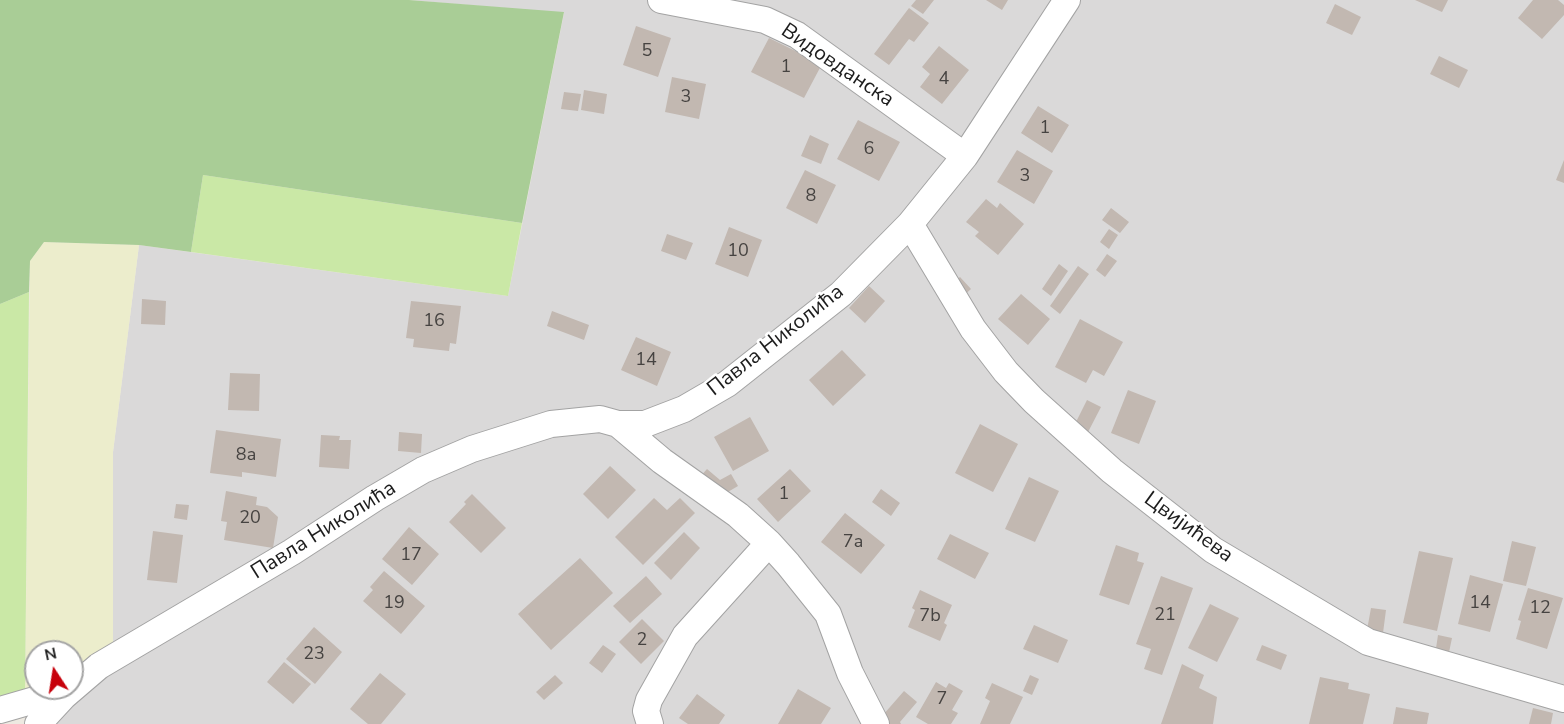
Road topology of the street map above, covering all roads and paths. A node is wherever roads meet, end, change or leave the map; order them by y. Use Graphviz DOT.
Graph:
graph roads {
  1 [pos="661,0"];
  2 [pos="1067,0"];
  3 [pos="965,156"];
  4 [pos="910,224"];
  5 [pos="618,424"];
  6 [pos="769,543"];
  7 [pos="84,679"];
  8 [pos="1564,699"];
  9 [pos="35,700"];
  10 [pos="60,700"];
  11 [pos="0,710"];
  12 [pos="38,724"];
  13 [pos="650,724"];
  14 [pos="876,724"];
  1 -- 3 [label="street, Видовданска"];
  2 -- 3 [label="street, Павла Николића"];
  3 -- 4 [label="street, Павла Николића"];
  4 -- 5 [label="street, Павла Николића"];
  4 -- 8 [label="street, Цвијићева"];
  5 -- 6 [label="street"];
  5 -- 7 [label="street, Павла Николића"];
  6 -- 13 [label="street"];
  6 -- 14 [label="street"];
  9 -- 11 [label="street"];
  10 -- 12 [label="street, Павла Николића"];
}
